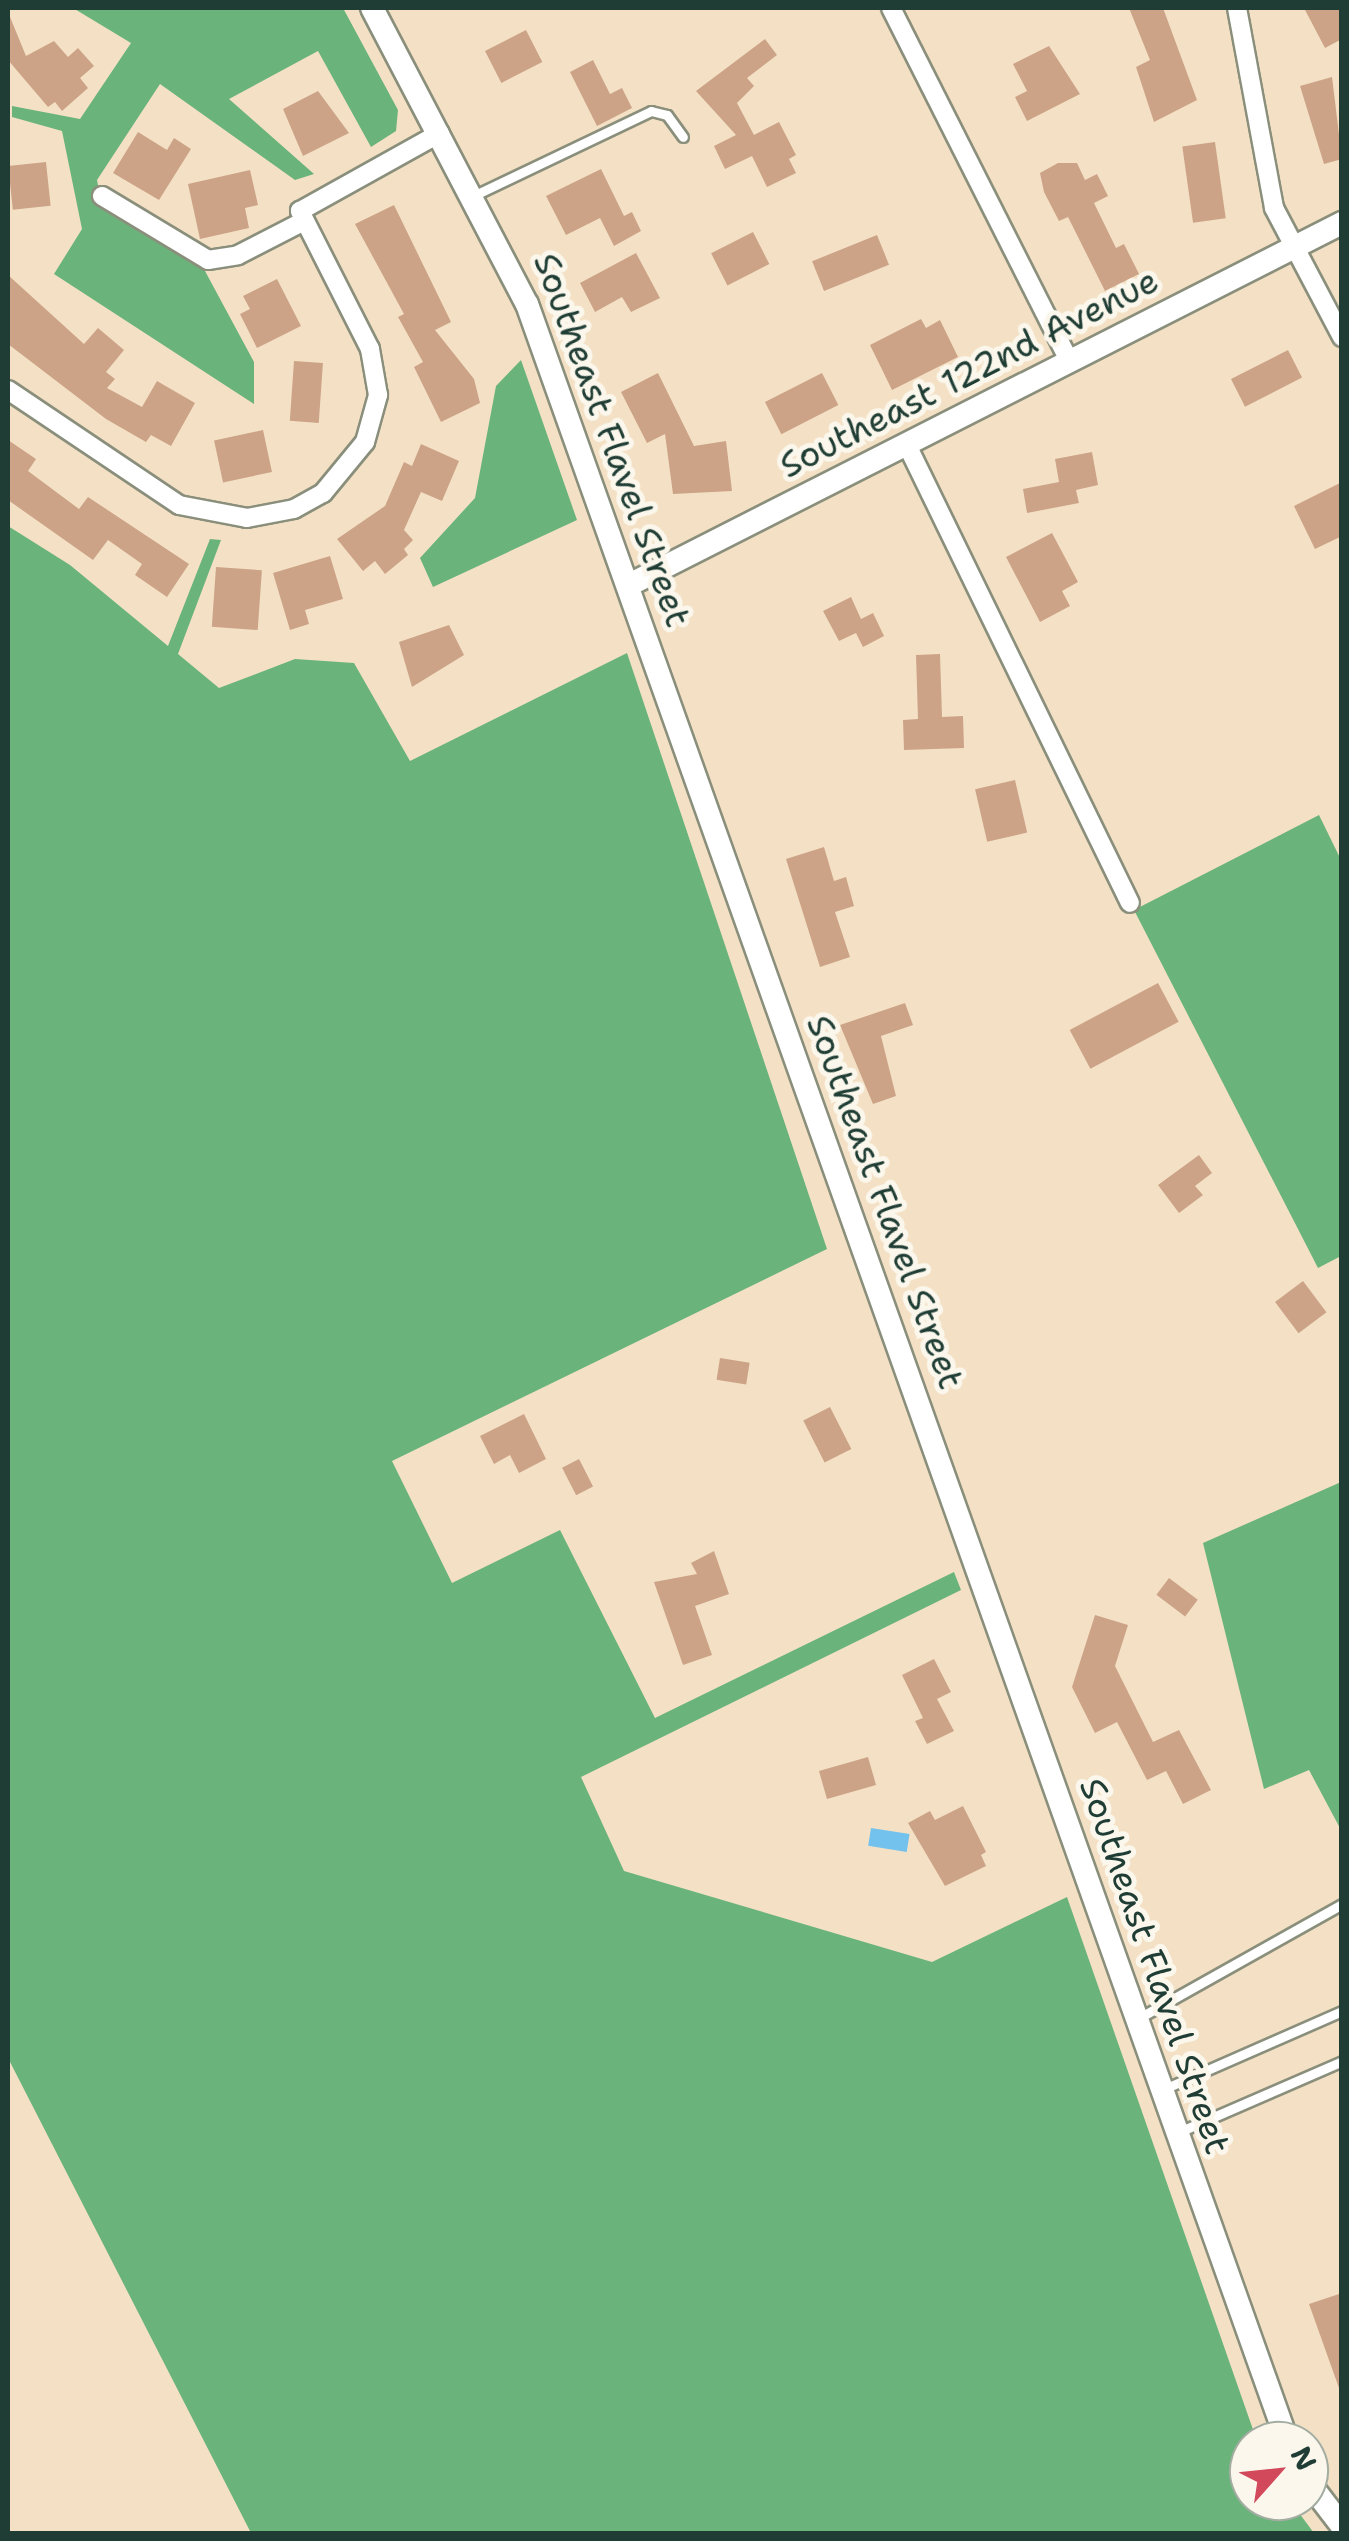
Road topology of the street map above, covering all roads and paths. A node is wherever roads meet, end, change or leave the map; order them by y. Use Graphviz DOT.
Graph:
graph roads {
  1 [pos="372,8"];
  2 [pos="891,8"];
  3 [pos="1237,8"];
  4 [pos="440,132"];
  5 [pos="683,137"];
  6 [pos="474,195"];
  7 [pos="102,196"];
  8 [pos="300,223"];
  9 [pos="1342,224"];
  10 [pos="1293,248"];
  11 [pos="1342,336"];
  12 [pos="1070,362"];
  13 [pos="8,390"];
  14 [pos="907,444"];
  15 [pos="628,585"];
  16 [pos="1130,902"];
  17 [pos="1342,1904"];
  18 [pos="1342,2011"];
  19 [pos="1137,2019"];
  20 [pos="1342,2061"];
  21 [pos="1162,2090"];
  22 [pos="1177,2133"];
  23 [pos="1281,2421"];
  1 -- 4 [label="street, Southeast Flavel Street"];
  2 -- 12 [label="street"];
  3 -- 10 [label="street"];
  4 -- 6 [label="street, Southeast Flavel Street"];
  4 -- 8 [label="street"];
  5 -- 6 [label="lane"];
  6 -- 15 [label="street, Southeast Flavel Street"];
  7 -- 8 [label="street"];
  8 -- 13 [label="street"];
  9 -- 10 [label="street, Southeast 122nd Avenue"];
  10 -- 11 [label="street"];
  10 -- 12 [label="street, Southeast 122nd Avenue"];
  12 -- 14 [label="street, Southeast 122nd Avenue"];
  14 -- 15 [label="street, Southeast 122nd Avenue"];
  14 -- 16 [label="street"];
  15 -- 19 [label="street, Southeast Flavel Street"];
  17 -- 19 [label="lane"];
  18 -- 21 [label="lane"];
  19 -- 21 [label="street, Southeast Flavel Street"];
  20 -- 22 [label="lane"];
  21 -- 22 [label="street, Southeast Flavel Street"];
  22 -- 23 [label="street, Southeast Flavel Street"];
}
